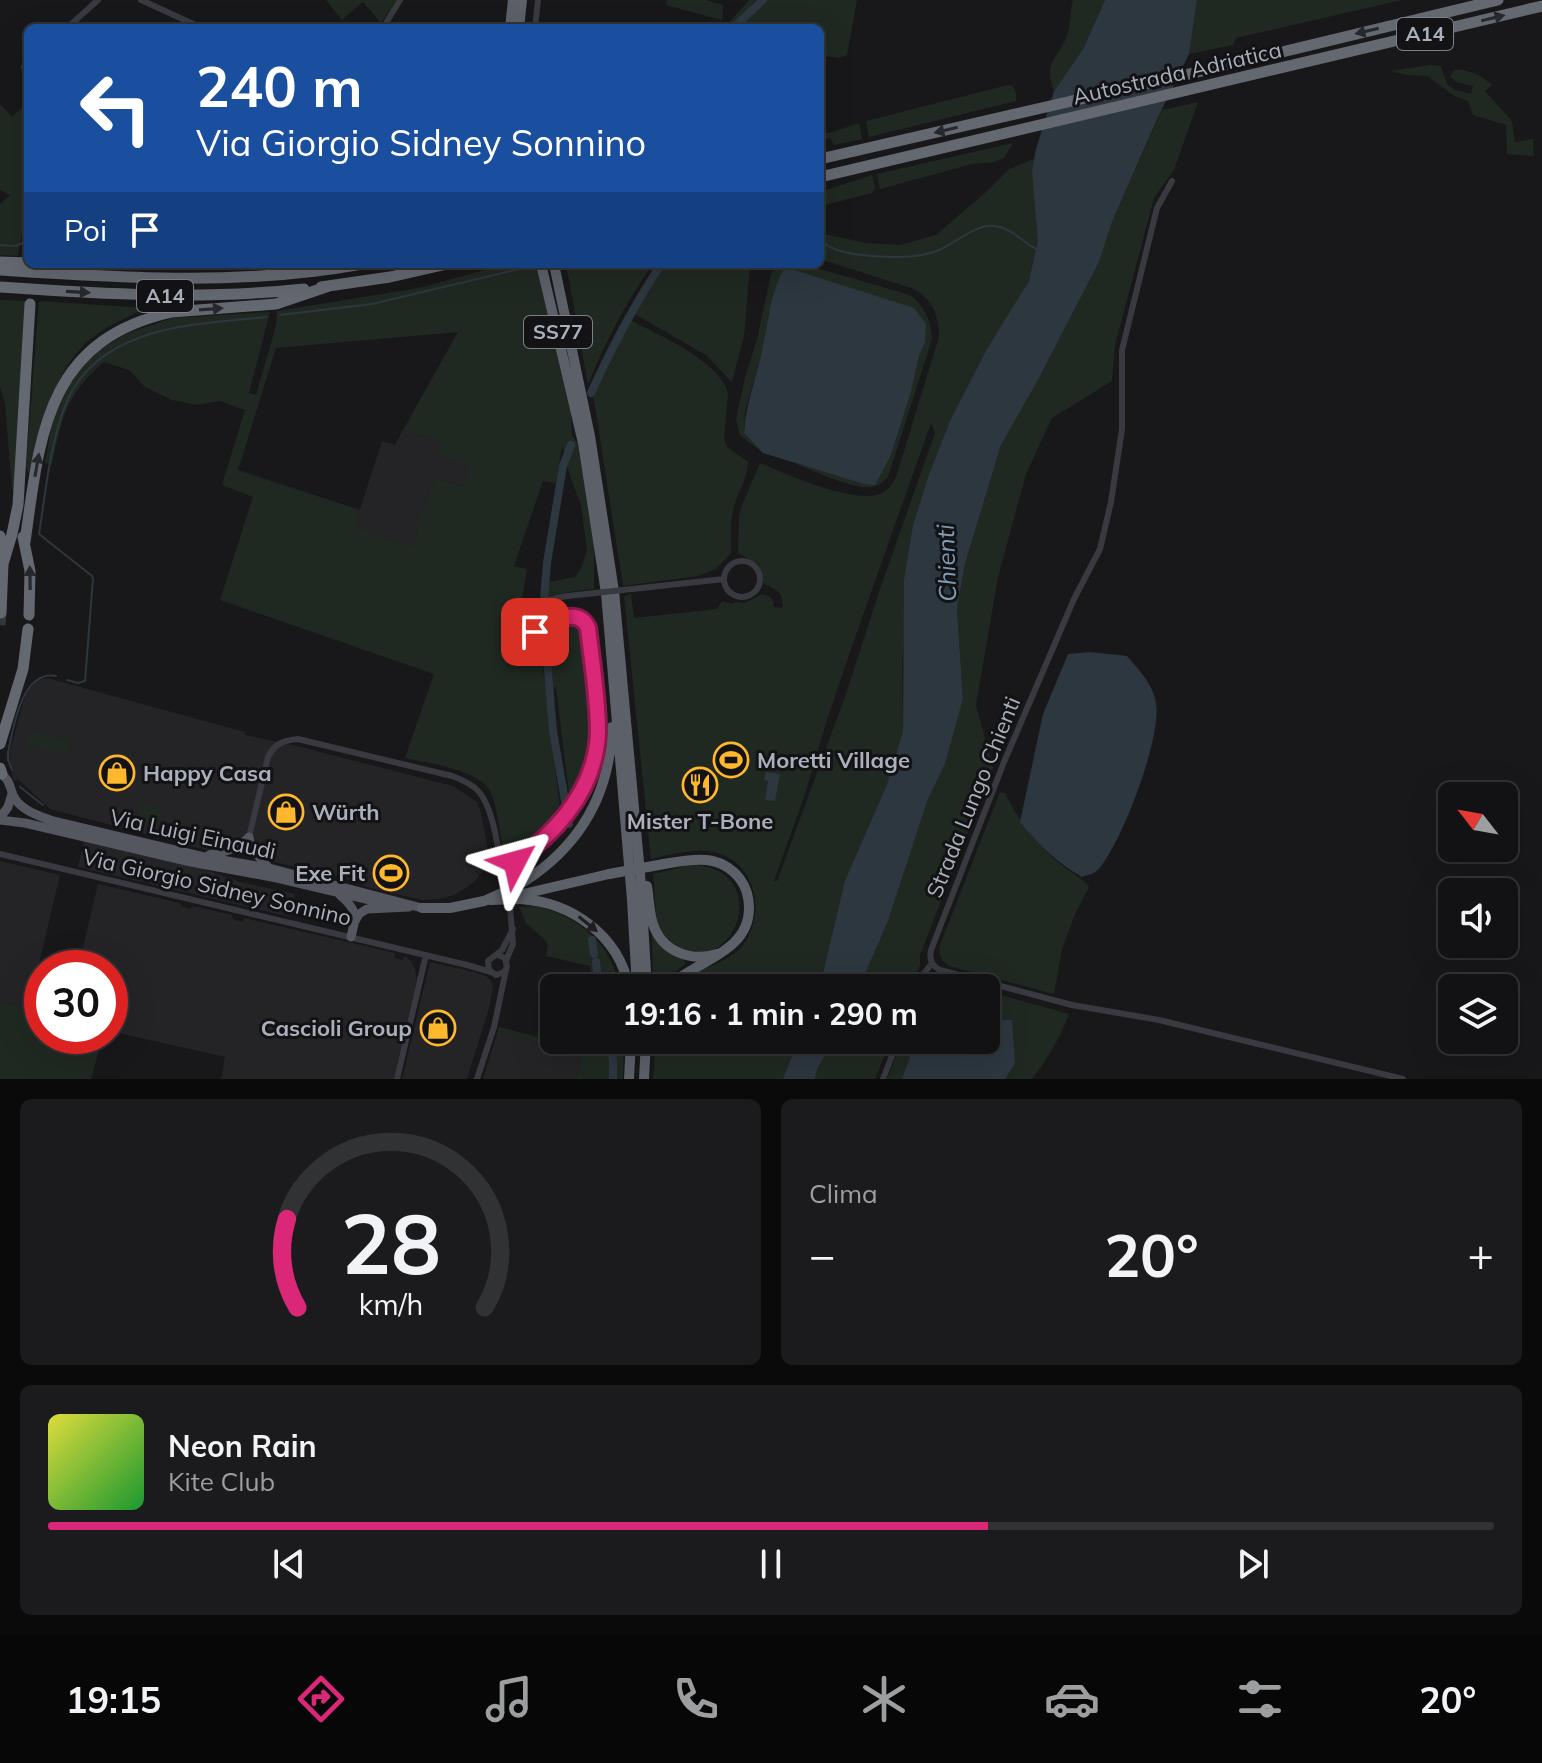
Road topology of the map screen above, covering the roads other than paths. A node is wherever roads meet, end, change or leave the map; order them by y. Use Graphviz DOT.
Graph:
graph roads {
  1 [pos="98,0"];
  2 [pos="141,0"];
  3 [pos="400,0"];
  4 [pos="513,0"];
  5 [pos="522,0"];
  6 [pos="538,0"];
  7 [pos="1498,0"];
  8 [pos="1542,6"];
  9 [pos="71,24"];
  10 [pos="193,24"];
  11 [pos="385,24"];
  12 [pos="510,24"];
  13 [pos="519,24"];
  14 [pos="535,24"];
  15 [pos="824,158"];
  16 [pos="824,176"];
  17 [pos="1172,181"];
  18 [pos="0,262"];
  19 [pos="24,263"];
  20 [pos="334,268"];
  21 [pos="429,268"];
  22 [pos="542,268"];
  23 [pos="555,268"];
  24 [pos="0,270"];
  25 [pos="329,286"];
  26 [pos="0,287"];
  27 [pos="30,304"];
  28 [pos="578,396"];
  29 [pos="587,439"];
  30 [pos="18,505"];
  31 [pos="0,536"];
  32 [pos="25,542"];
  33 [pos="3,564"];
  34 [pos="602,569"];
  35 [pos="724,579"];
  36 [pos="1,613"];
  37 [pos="29,615"];
  38 [pos="28,629"];
  39 [pos="0,744"];
  40 [pos="629,762"];
  41 [pos="1,771"];
  42 [pos="12,794"];
  43 [pos="0,819"];
  44 [pos="249,837"];
  45 [pos="0,854"];
  46 [pos="204,857"];
  47 [pos="269,868"];
  48 [pos="502,872"];
  49 [pos="504,884"];
  50 [pos="337,892"];
  51 [pos="519,893"];
  52 [pos="510,906"];
  53 [pos="409,907"];
  54 [pos="422,908"];
  55 [pos="355,921"];
  56 [pos="513,929"];
  57 [pos="351,937"];
  58 [pos="717,954"];
  59 [pos="426,955"];
  60 [pos="498,955"];
  61 [pos="490,959"];
  62 [pos="506,961"];
  63 [pos="932,963"];
  64 [pos="467,965"];
  65 [pos="506,970"];
  66 [pos="493,973"];
  67 [pos="625,974"];
  68 [pos="637,974"];
  69 [pos="646,974"];
  70 [pos="684,974"];
  71 [pos="924,974"];
  72 [pos="501,992"];
  73 [pos="632,1054"];
  74 [pos="634,1054"];
  75 [pos="647,1054"];
  76 [pos="893,1054"];
  77 [pos="397,1079"];
  78 [pos="477,1079"];
  79 [pos="629,1079"];
  80 [pos="635,1079"];
  81 [pos="646,1079"];
  82 [pos="883,1079"];
  83 [pos="1403,1079"];
  1 -- 9 [label="street"];
  2 -- 10 [label="street"];
  3 -- 11 [label="street"];
  4 -- 12 [label="highway"];
  5 -- 13 [label="highway"];
  6 -- 14 [label="street"];
  7 -- 15 [label="highway, Autostrada Adriatica / A14, one-way"];
  16 -- 8 [label="highway, Autostrada Adriatica / A14, one-way"];
  17 -- 63 [label="street, Strada Lungo Chienti"];
  18 -- 19 [label="highway"];
  20 -- 24 [label="highway, A14"];
  21 -- 25 [label="highway, A14"];
  22 -- 28 [label="highway, SS77"];
  23 -- 28 [label="highway, SS77"];
  26 -- 25 [label="highway, A14, one-way"];
  32 -- 25 [label="highway, one-way"];
  27 -- 30 [label="highway"];
  28 -- 29 [label="highway, SS77"];
  29 -- 34 [label="highway, SS77"];
  29 -- 40 [label="highway, SS77"];
  30 -- 32 [label="highway"];
  30 -- 33 [label="highway"];
  31 -- 33 [label="highway"];
  37 -- 32 [label="highway, one-way"];
  33 -- 36 [label="highway"];
  34 -- 51 [label="highway"];
  34 -- 68 [label="highway, SS77"];
  35 -- 35 [label="street"];
  35 -- 48 [label="street, bridge"];
  38 -- 39 [label="highway"];
  40 -- 58 [label="highway"];
  40 -- 69 [label="highway, SS77"];
  41 -- 42 [label="main road, Via Luigi Einaudi"];
  42 -- 43 [label="main road, Via Luigi Einaudi"];
  42 -- 46 [label="main road, Via Luigi Einaudi"];
  43 -- 50 [label="main road, Via Luigi Einaudi"];
  44 -- 46 [label="main road"];
  44 -- 47 [label="main road"];
  44 -- 48 [label="street"];
  45 -- 57 [label="street, Via Giorgio Sidney Sonnino"];
  46 -- 47 [label="main road, Via Luigi Einaudi"];
  47 -- 54 [label="main road, Via Luigi Einaudi"];
  48 -- 49 [label="street"];
  50 -- 53 [label="main road, Via Luigi Einaudi"];
  50 -- 55 [label="main road"];
  51 -- 54 [label="highway, bridge"];
  51 -- 58 [label="highway, bridge"];
  51 -- 67 [label="highway, one-way"];
  52 -- 56 [label="street"];
  53 -- 54 [label="main road, Via Luigi Einaudi"];
  53 -- 55 [label="main road"];
  55 -- 57 [label="main road"];
  56 -- 60 [label="street"];
  56 -- 62 [label="street"];
  57 -- 59 [label="street, Via Giorgio Sidney Sonnino"];
  58 -- 70 [label="highway"];
  59 -- 64 [label="street, Via Giorgio Sidney Sonnino"];
  59 -- 77 [label="street"];
  60 -- 61 [label="street, Via Giorgio Sidney Sonnino"];
  60 -- 62 [label="street"];
  61 -- 64 [label="street, Via Giorgio Sidney Sonnino"];
  61 -- 66 [label="street"];
  62 -- 65 [label="street"];
  63 -- 71 [label="street, Strada Lungo Chienti"];
  63 -- 83 [label="street"];
  64 -- 66 [label="street, Via Giorgio Sidney Sonnino"];
  65 -- 66 [label="street"];
  65 -- 72 [label="street"];
  66 -- 72 [label="street"];
  72 -- 78 [label="street"];
  73 -- 79 [label="highway"];
  74 -- 80 [label="highway"];
  75 -- 81 [label="highway"];
  76 -- 82 [label="street"];
}
